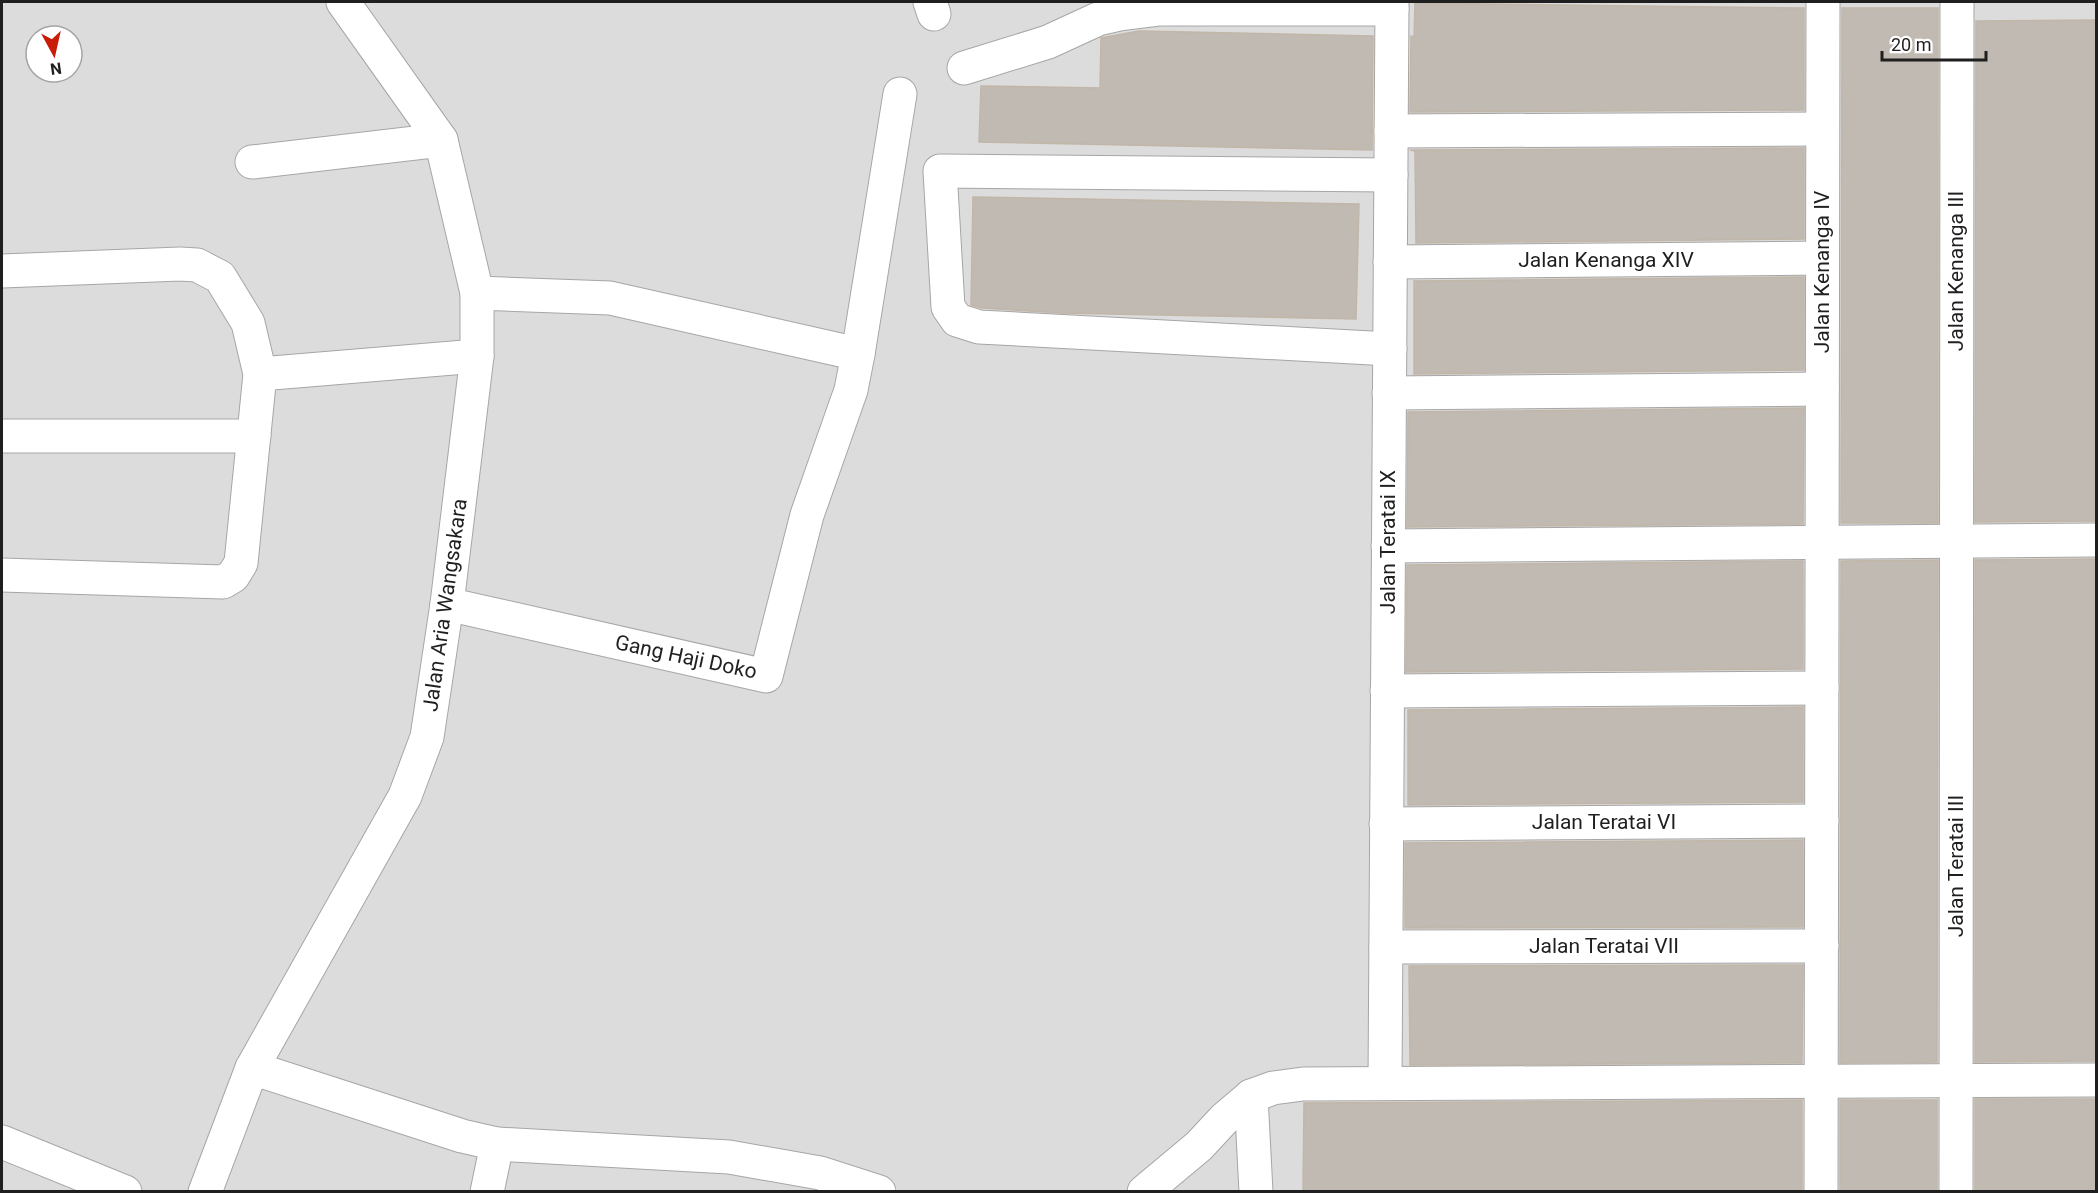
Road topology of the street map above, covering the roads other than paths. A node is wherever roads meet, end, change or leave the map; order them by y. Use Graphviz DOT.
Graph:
graph roads {
  1 [pos="343,2"];
  2 [pos="1823,2"];
  3 [pos="1957,2"];
  4 [pos="1392,5"];
  5 [pos="964,68"];
  6 [pos="900,94"];
  7 [pos="1822,129"];
  8 [pos="1391,131"];
  9 [pos="441,140"];
  10 [pos="252,162"];
  11 [pos="1391,176"];
  12 [pos="1822,258"];
  13 [pos="1390,261"];
  14 [pos="2,271"];
  15 [pos="477,293"];
  16 [pos="1390,349"];
  17 [pos="858,354"];
  18 [pos="477,356"];
  19 [pos="260,374"];
  20 [pos="1822,390"];
  21 [pos="1389,393"];
  22 [pos="2,436"];
  23 [pos="254,436"];
  24 [pos="2097,540"];
  25 [pos="1822,542"];
  26 [pos="1956,542"];
  27 [pos="1388,546"];
  28 [pos="2,575"];
  29 [pos="447,604"];
  30 [pos="1822,688"];
  31 [pos="1387,691"];
  32 [pos="1822,820"];
  33 [pos="1386,824"];
  34 [pos="1822,946"];
  35 [pos="1386,947"];
  36 [pos="252,1068"];
  37 [pos="2097,1080"];
  38 [pos="1822,1081"];
  39 [pos="1956,1081"];
  40 [pos="1385,1083"];
  41 [pos="1251,1096"];
  42 [pos="2,1142"];
  43 [pos="497,1144"];
  44 [pos="125,1191"];
  45 [pos="205,1191"];
  46 [pos="487,1191"];
  47 [pos="879,1191"];
  48 [pos="1144,1191"];
  49 [pos="1256,1191"];
  50 [pos="1821,1191"];
  51 [pos="1956,1191"];
  1 -- 9 [label="street, Jalan Aria Wangsakara"];
  2 -- 7 [label="street, Jalan Kenanga IV"];
  3 -- 26 [label="street, Jalan Kenanga III"];
  4 -- 5 [label="street"];
  4 -- 8 [label="street, Jalan Teratai IX"];
  6 -- 17 [label="street"];
  7 -- 8 [label="street"];
  7 -- 12 [label="street, Jalan Kenanga IV"];
  8 -- 11 [label="street, Jalan Teratai IX"];
  9 -- 10 [label="street"];
  9 -- 15 [label="street, Jalan Aria Wangsakara"];
  11 -- 13 [label="street, Jalan Teratai IX"];
  11 -- 16 [label="street"];
  12 -- 13 [label="street, Jalan Kenanga XIV"];
  12 -- 20 [label="street, Jalan Kenanga IV"];
  13 -- 16 [label="street, Jalan Teratai IX"];
  14 -- 19 [label="street"];
  15 -- 17 [label="street"];
  15 -- 18 [label="street, Jalan Aria Wangsakara"];
  16 -- 21 [label="street, Jalan Teratai IX"];
  17 -- 29 [label="street, Gang Haji Doko"];
  18 -- 19 [label="street"];
  18 -- 29 [label="street, Jalan Aria Wangsakara"];
  19 -- 23 [label="street"];
  20 -- 21 [label="street"];
  20 -- 25 [label="street, Jalan Kenanga IV"];
  21 -- 27 [label="street, Jalan Teratai IX"];
  22 -- 23 [label="street"];
  23 -- 28 [label="street"];
  24 -- 26 [label="street"];
  25 -- 26 [label="street"];
  25 -- 27 [label="street"];
  25 -- 30 [label="street, Jalan Kenanga IV"];
  26 -- 39 [label="street, Jalan Teratai III"];
  27 -- 31 [label="street, Jalan Teratai IX"];
  29 -- 36 [label="street, Jalan Aria Wangsakara"];
  30 -- 31 [label="street"];
  30 -- 32 [label="street, Jalan Kenanga IV"];
  31 -- 33 [label="street, Jalan Teratai IX"];
  32 -- 33 [label="street, Jalan Teratai VI"];
  32 -- 34 [label="street, Jalan Kenanga IV"];
  33 -- 35 [label="street, Jalan Teratai IX"];
  34 -- 35 [label="street, Jalan Teratai VII"];
  34 -- 38 [label="street, Jalan Kenanga IV"];
  35 -- 40 [label="street, Jalan Teratai IX"];
  36 -- 43 [label="street"];
  36 -- 45 [label="street, Jalan Aria Wangsakara"];
  37 -- 39 [label="street"];
  38 -- 39 [label="street"];
  38 -- 40 [label="street"];
  38 -- 50 [label="street, Jalan Kenanga IV"];
  39 -- 51 [label="street, Jalan Teratai III"];
  40 -- 41 [label="street"];
  41 -- 48 [label="street"];
  41 -- 49 [label="street"];
  42 -- 44 [label="street"];
  43 -- 46 [label="street"];
  43 -- 47 [label="street"];
}
